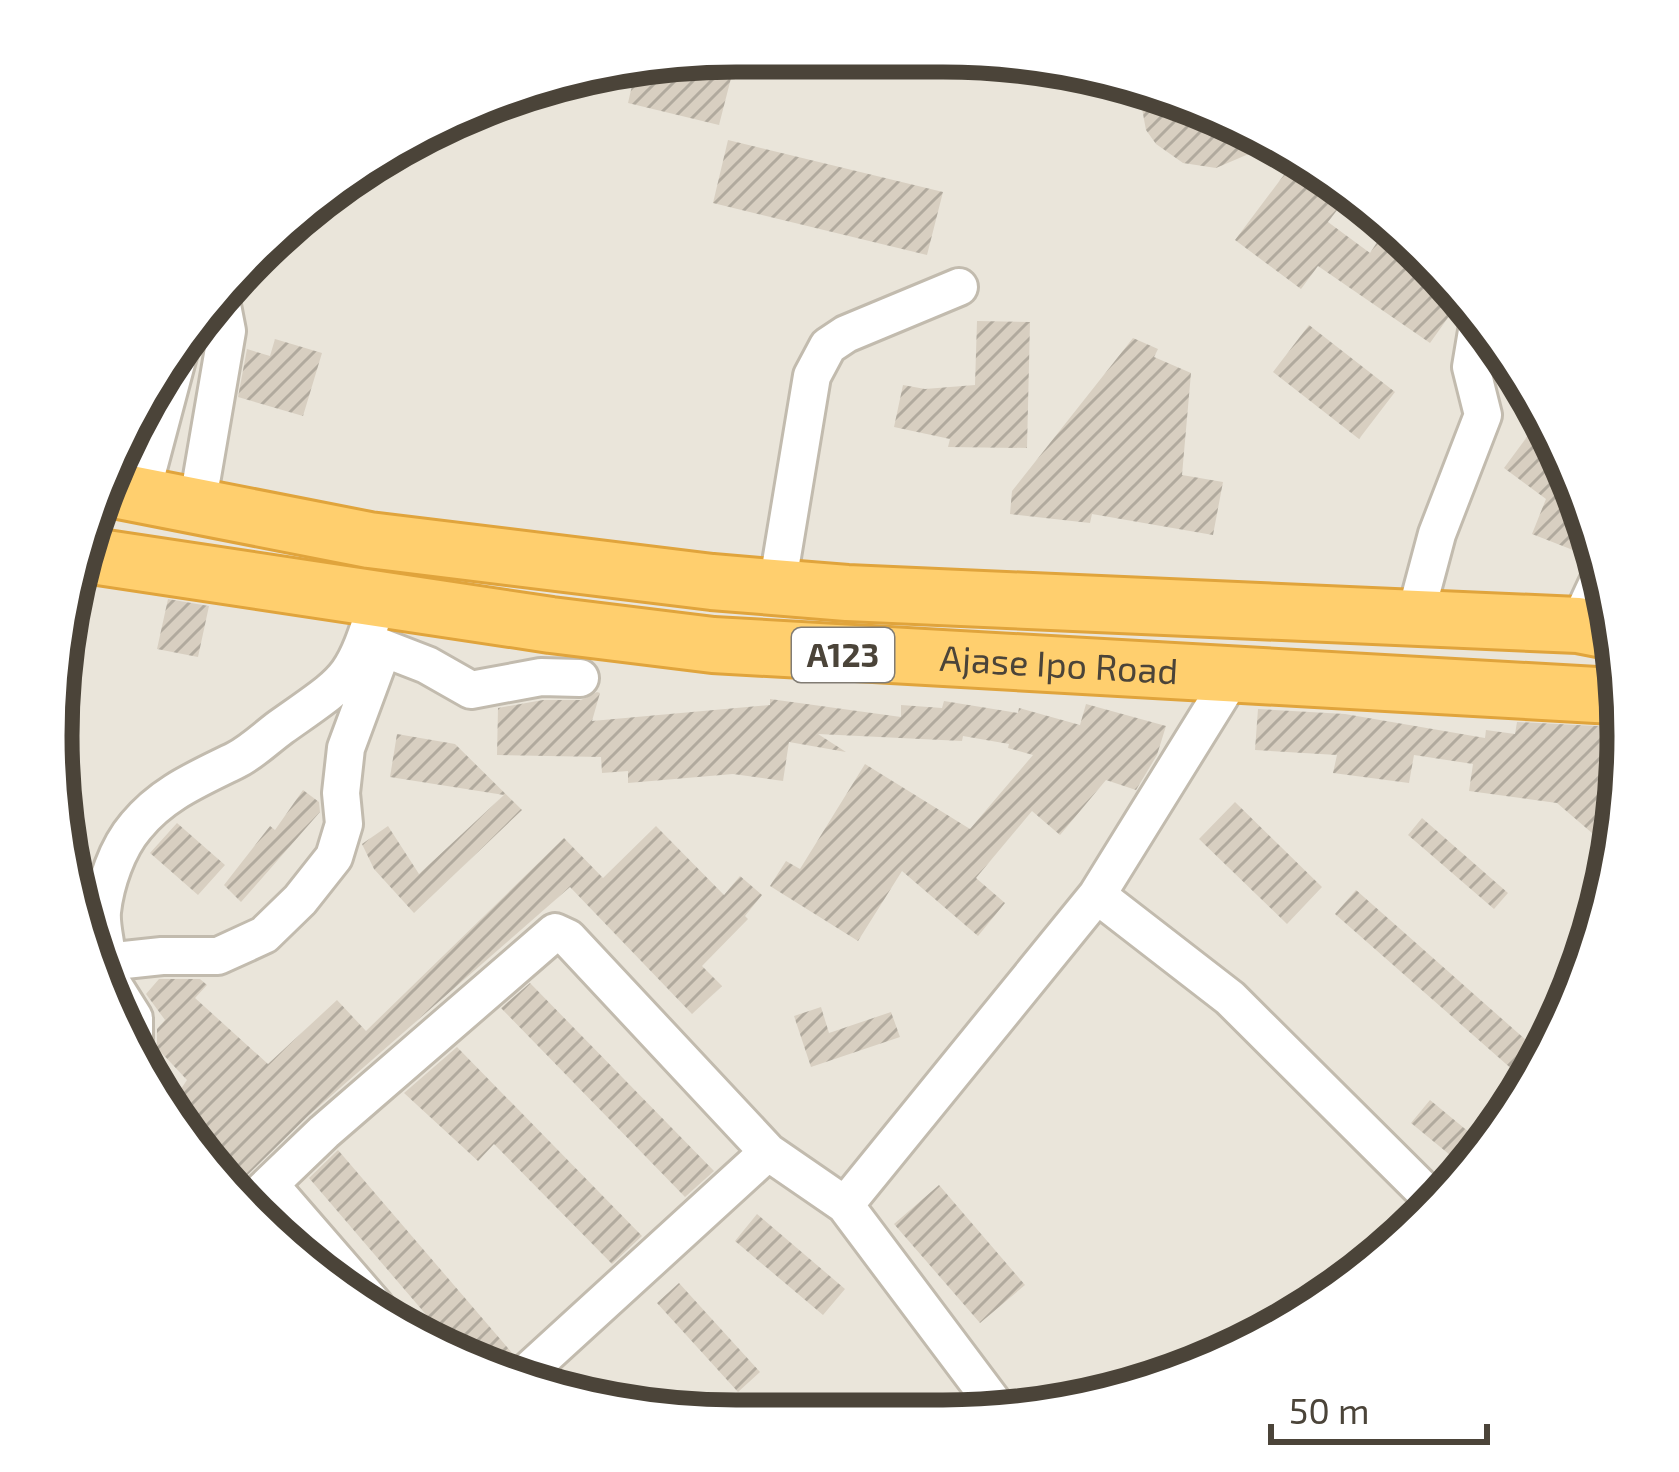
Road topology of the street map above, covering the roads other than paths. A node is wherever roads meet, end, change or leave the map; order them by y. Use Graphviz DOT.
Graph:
graph roads {
  1 [pos="959,287"];
  2 [pos="224,314"];
  3 [pos="1476,340"];
  4 [pos="137,450"];
  5 [pos="120,491"];
  6 [pos="197,506"];
  7 [pos="97,559"];
  8 [pos="769,587"];
  9 [pos="1414,620"];
  10 [pos="1594,628"];
  11 [pos="375,630"];
  12 [pos="756,649"];
  13 [pos="1234,674"];
  14 [pos="580,678"];
  15 [pos="1606,696"];
  16 [pos="1097,895"];
  17 [pos="103,936"];
  18 [pos="115,971"];
  19 [pos="768,1152"];
  20 [pos="1425,1192"];
  21 [pos="259,1196"];
  22 [pos="845,1205"];
  23 [pos="314,1248"];
  24 [pos="532,1368"];
  25 [pos="990,1399"];
  1 -- 8 [label="street"];
  2 -- 6 [label="street"];
  3 -- 9 [label="street"];
  4 -- 5 [label="street"];
  5 -- 6 [label="highway, Ajase Ipo Road / A123"];
  6 -- 8 [label="highway, Ajase Ipo Road / A123"];
  7 -- 11 [label="highway, Ajase Ipo Road / A123"];
  8 -- 9 [label="highway, Ajase Ipo Road / A123"];
  8 -- 12 [label="highway"];
  9 -- 10 [label="highway, Ajase Ipo Road / A123"];
  11 -- 12 [label="highway, Ajase Ipo Road / A123"];
  11 -- 14 [label="street"];
  11 -- 17 [label="street"];
  11 -- 18 [label="street"];
  12 -- 13 [label="highway, Ajase Ipo Road / A123"];
  13 -- 15 [label="highway, Ajase Ipo Road / A123"];
  13 -- 16 [label="street"];
  16 -- 20 [label="street"];
  16 -- 22 [label="street"];
  19 -- 21 [label="street"];
  19 -- 22 [label="street"];
  19 -- 24 [label="street"];
  21 -- 23 [label="street"];
  22 -- 25 [label="street"];
}
